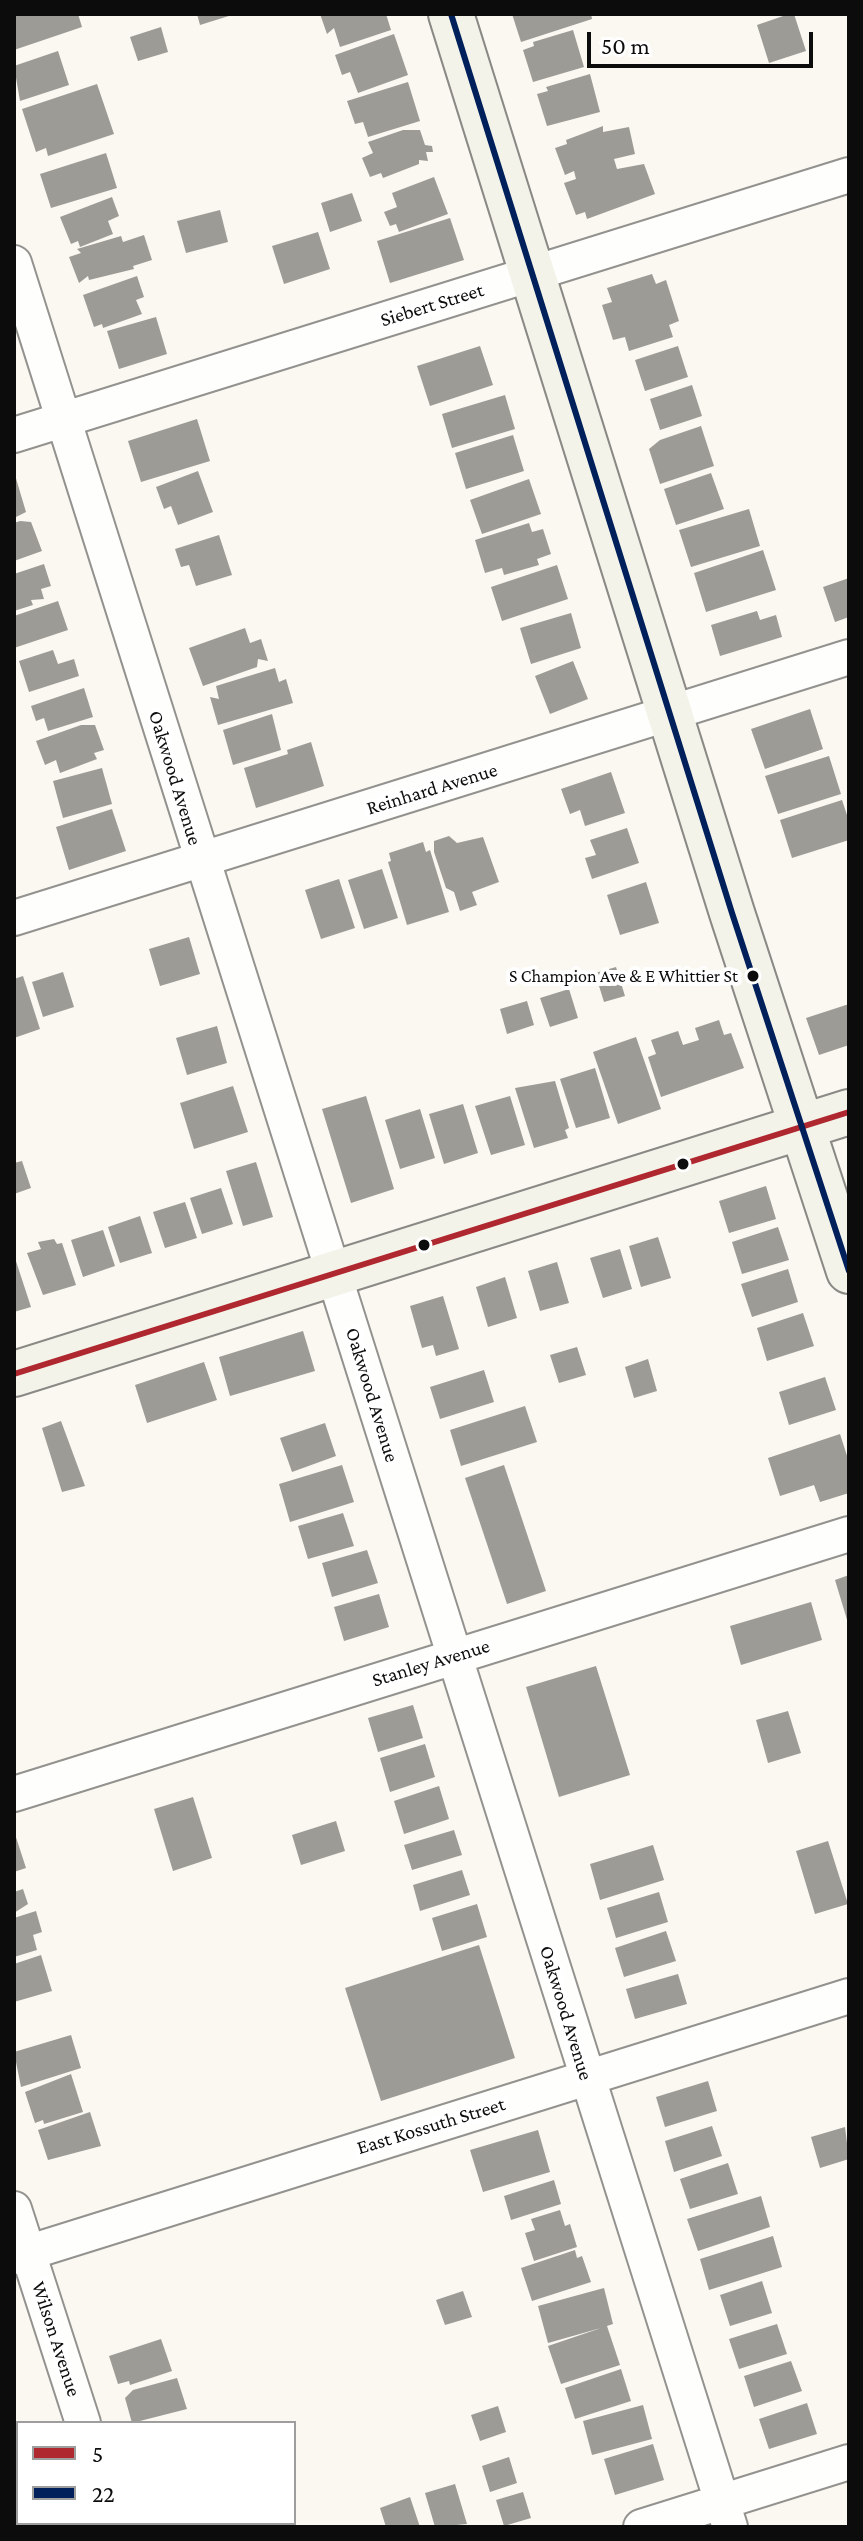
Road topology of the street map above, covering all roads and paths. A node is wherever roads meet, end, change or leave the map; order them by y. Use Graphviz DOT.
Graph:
graph roads {
  1 [pos="451,14"];
  2 [pos="849,175"];
  3 [pos="14,263"];
  4 [pos="533,274"];
  5 [pos="62,419"];
  6 [pos="14,435"];
  7 [pos="849,657"];
  8 [pos="669,714"];
  9 [pos="201,860"];
  10 [pos="14,918"];
  11 [pos="849,1112"];
  12 [pos="802,1127"];
  13 [pos="849,1271"];
  14 [pos="334,1274"];
  15 [pos="14,1374"];
  16 [pos="849,1534"];
  17 [pos="454,1656"];
  18 [pos="14,1794"];
  19 [pos="849,1996"];
  20 [pos="586,2078"];
  21 [pos="14,2209"];
  22 [pos="21,2255"];
  23 [pos="82,2421"];
  24 [pos="849,2462"];
  25 [pos="726,2514"];
  26 [pos="641,2527"];
  1 -- 4 [label="street"];
  2 -- 4 [label="street, Siebert Street"];
  3 -- 5 [label="street, Oakwood Avenue"];
  4 -- 5 [label="street, Siebert Street"];
  4 -- 8 [label="street"];
  5 -- 6 [label="street, Siebert Street"];
  5 -- 9 [label="street, Oakwood Avenue"];
  7 -- 8 [label="street, Reinhard Avenue"];
  8 -- 9 [label="street, Reinhard Avenue"];
  8 -- 12 [label="street"];
  9 -- 10 [label="street, Reinhard Avenue"];
  9 -- 14 [label="street, Oakwood Avenue"];
  11 -- 12 [label="street"];
  12 -- 13 [label="street"];
  12 -- 14 [label="street"];
  14 -- 15 [label="street"];
  14 -- 17 [label="street, Oakwood Avenue"];
  16 -- 17 [label="street, Stanley Avenue"];
  17 -- 18 [label="street, Stanley Avenue"];
  17 -- 20 [label="street, Oakwood Avenue"];
  19 -- 20 [label="street, East Kossuth Street"];
  20 -- 22 [label="street, East Kossuth Street"];
  20 -- 25 [label="street, Oakwood Avenue"];
  21 -- 22 [label="street, Wilson Avenue"];
  22 -- 23 [label="street, Wilson Avenue"];
  24 -- 25 [label="street"];
  25 -- 26 [label="street"];
}
